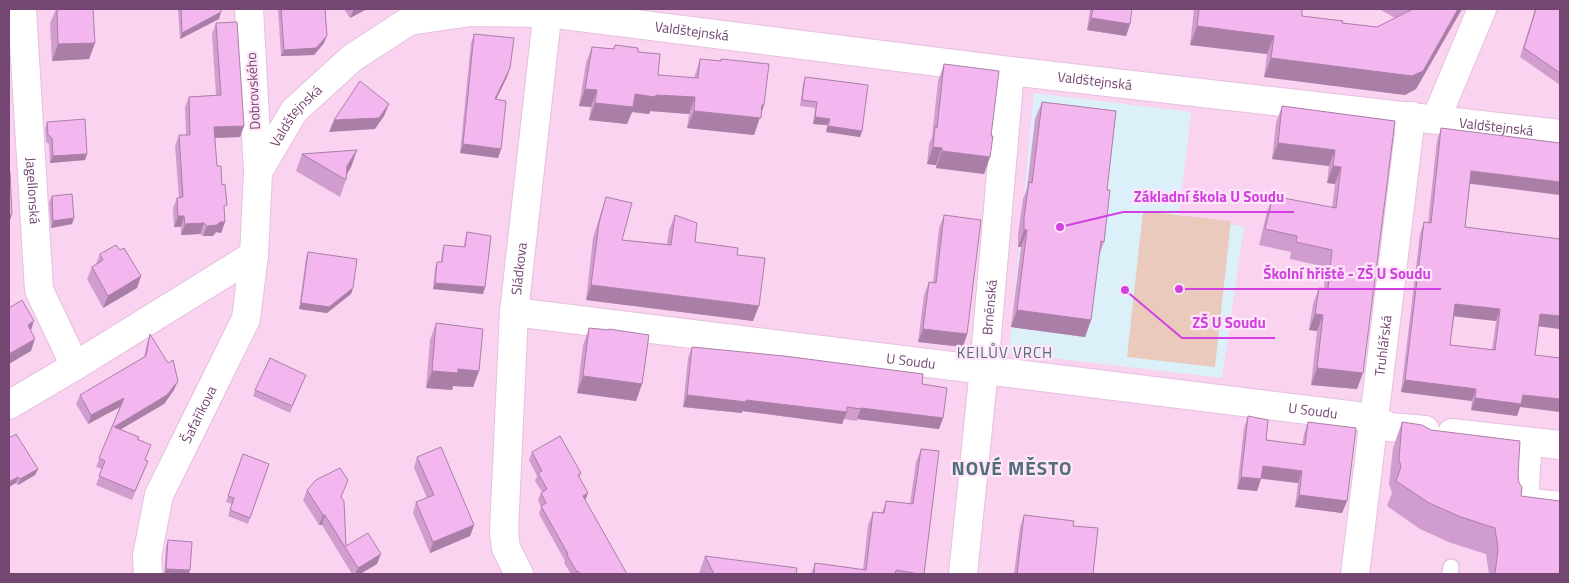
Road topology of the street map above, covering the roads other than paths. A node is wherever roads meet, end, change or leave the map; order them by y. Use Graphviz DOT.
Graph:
graph roads {
  1 [pos="22,9"];
  2 [pos="249,9"];
  3 [pos="1482,9"];
  4 [pos="548,11"];
  5 [pos="1010,71"];
  6 [pos="1423,118"];
  7 [pos="1560,134"];
  8 [pos="258,172"];
  9 [pos="254,256"];
  10 [pos="514,312"];
  11 [pos="75,366"];
  12 [pos="984,369"];
  13 [pos="9,405"];
  14 [pos="1373,418"];
  15 [pos="1425,430"];
  16 [pos="1560,445"];
  17 [pos="1560,506"];
  18 [pos="148,574"];
  19 [pos="519,574"];
  20 [pos="963,574"];
  21 [pos="1355,574"];
  1 -- 11 [label="street, Jagellonská"];
  2 -- 8 [label="street, Dobrovského"];
  3 -- 6 [label="street, Truhlářská"];
  4 -- 5 [label="street, Valdštejnská"];
  4 -- 8 [label="street, Valdštejnská"];
  4 -- 10 [label="street, Sládkova"];
  5 -- 6 [label="street, Valdštejnská"];
  5 -- 12 [label="street, Brněnská"];
  6 -- 7 [label="street, Valdštejnská"];
  6 -- 14 [label="street, Truhlářská"];
  8 -- 9 [label="street, Valdštejnská"];
  9 -- 11 [label="street"];
  9 -- 18 [label="street, Šafaříkova"];
  10 -- 12 [label="street, U Soudu"];
  10 -- 19 [label="street, Sládkova"];
  11 -- 13 [label="street"];
  12 -- 14 [label="street, U Soudu"];
  12 -- 20 [label="street, Brněnská"];
  14 -- 15 [label="street, U Soudu"];
  14 -- 21 [label="street, Truhlářská"];
  15 -- 16 [label="street, U Soudu"];
  15 -- 17 [label="street"];
}
